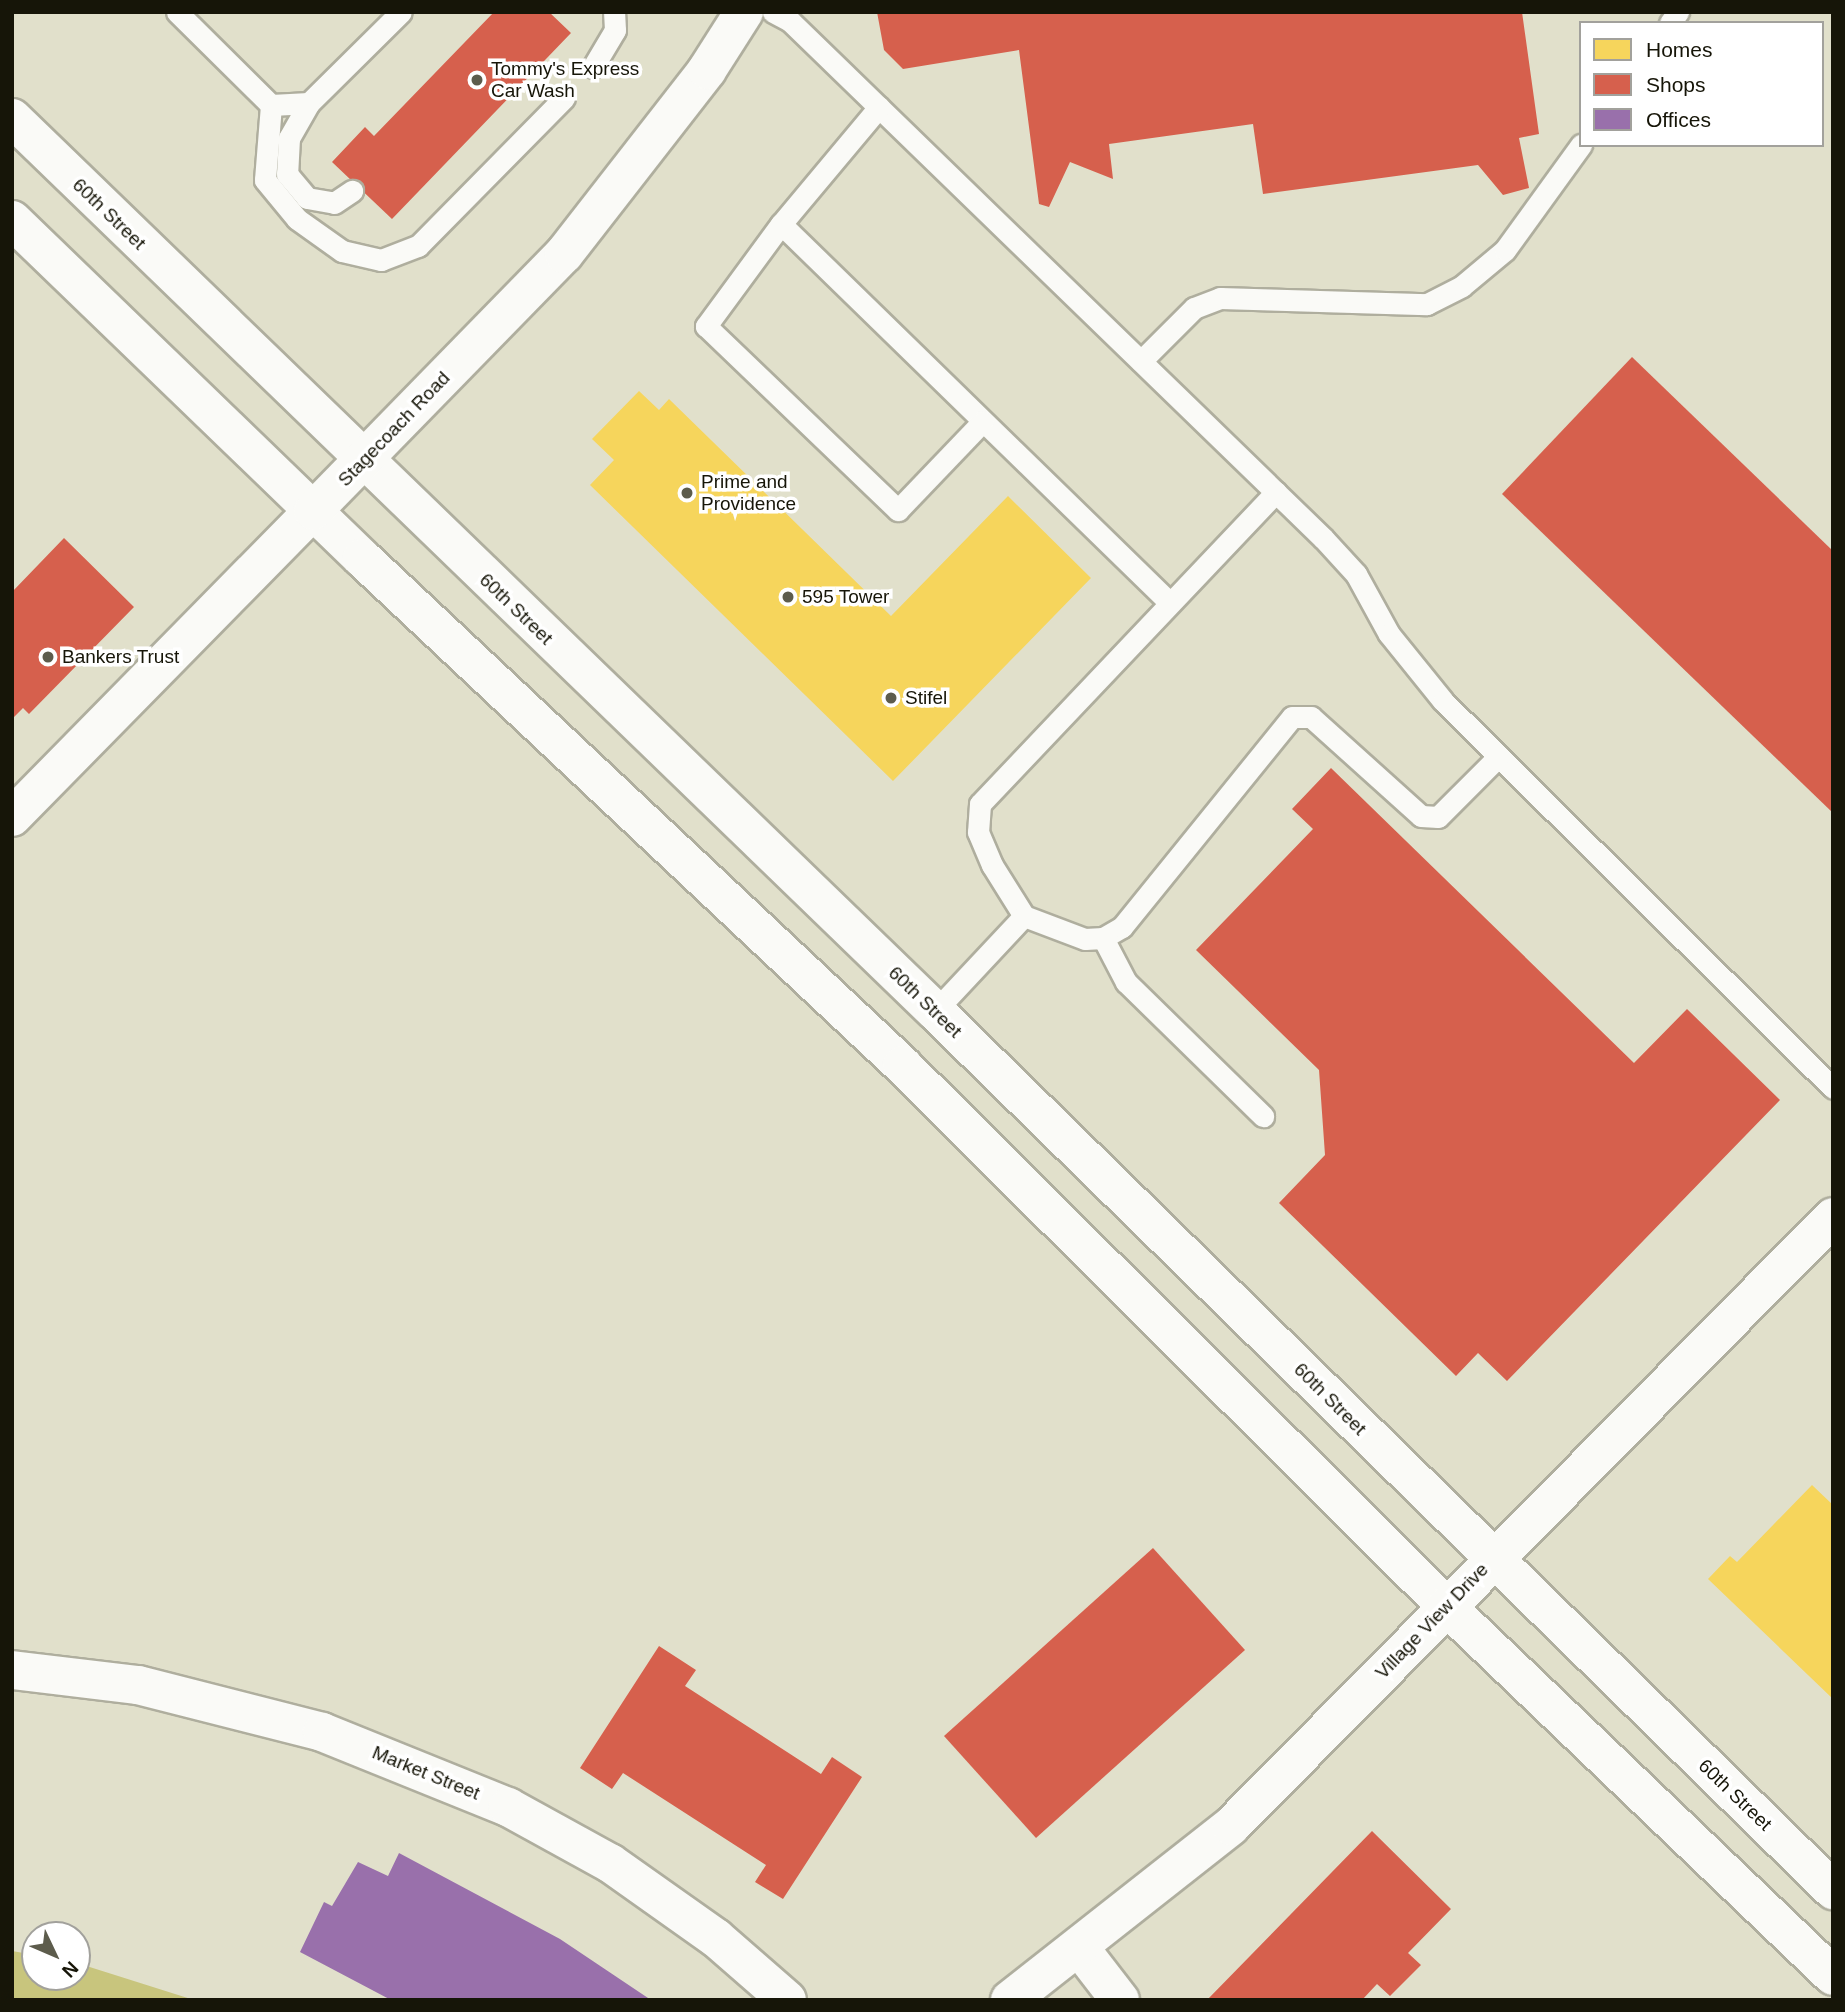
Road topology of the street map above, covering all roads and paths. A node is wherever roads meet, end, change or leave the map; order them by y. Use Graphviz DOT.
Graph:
graph roads {
  1 [pos="177,12"];
  2 [pos="401,12"];
  3 [pos="614,12"];
  4 [pos="744,12"];
  5 [pos="773,12"];
  6 [pos="593,67"];
  7 [pos="564,98"];
  8 [pos="309,103"];
  9 [pos="271,105"];
  10 [pos="879,107"];
  11 [pos="12,118"];
  12 [pos="1580,147"];
  13 [pos="352,191"];
  14 [pos="12,220"];
  15 [pos="781,224"];
  16 [pos="1141,361"];
  17 [pos="982,422"];
  18 [pos="363,461"];
  19 [pos="1276,492"];
  20 [pos="313,511"];
  21 [pos="1169,602"];
  22 [pos="1499,756"];
  23 [pos="12,817"];
  24 [pos="1024,916"];
  25 [pos="1103,938"];
  26 [pos="936,1011"];
  27 [pos="1833,1088"];
  28 [pos="1263,1116"];
  29 [pos="1833,1217"];
  30 [pos="1492,1559"];
  31 [pos="1446,1606"];
  32 [pos="12,1671"];
  33 [pos="1833,1890"];
  34 [pos="1079,1947"];
  35 [pos="1833,1976"];
  36 [pos="787,2000"];
  37 [pos="1010,2000"];
  38 [pos="1120,2000"];
  1 -- 9 [label="lane"];
  2 -- 8 [label="lane"];
  3 -- 6 [label="lane"];
  4 -- 18 [label="street, Stagecoach Road"];
  5 -- 10 [label="lane"];
  7 -- 9 [label="lane"];
  8 -- 9 [label="lane"];
  8 -- 13 [label="lane"];
  10 -- 15 [label="lane"];
  10 -- 16 [label="lane"];
  11 -- 18 [label="street, 60th Street"];
  12 -- 16 [label="lane"];
  14 -- 20 [label="street"];
  15 -- 17 [label="lane"];
  15 -- 17 [label="lane"];
  16 -- 19 [label="lane"];
  17 -- 21 [label="lane"];
  18 -- 20 [label="street, Stagecoach Road"];
  18 -- 26 [label="street, 60th Street"];
  19 -- 21 [label="lane"];
  19 -- 22 [label="lane"];
  20 -- 23 [label="street, Stagecoach Road"];
  20 -- 31 [label="street"];
  21 -- 24 [label="lane"];
  22 -- 25 [label="lane"];
  22 -- 27 [label="lane"];
  24 -- 25 [label="lane"];
  24 -- 26 [label="lane"];
  25 -- 28 [label="lane"];
  26 -- 30 [label="street, 60th Street"];
  29 -- 30 [label="street, Village View Drive"];
  30 -- 31 [label="street, Village View Drive"];
  30 -- 33 [label="street, 60th Street"];
  31 -- 34 [label="street, Village View Drive"];
  31 -- 35 [label="street"];
  32 -- 36 [label="street, Market Street"];
  34 -- 37 [label="street, Village View Drive"];
  34 -- 38 [label="street"];
}
